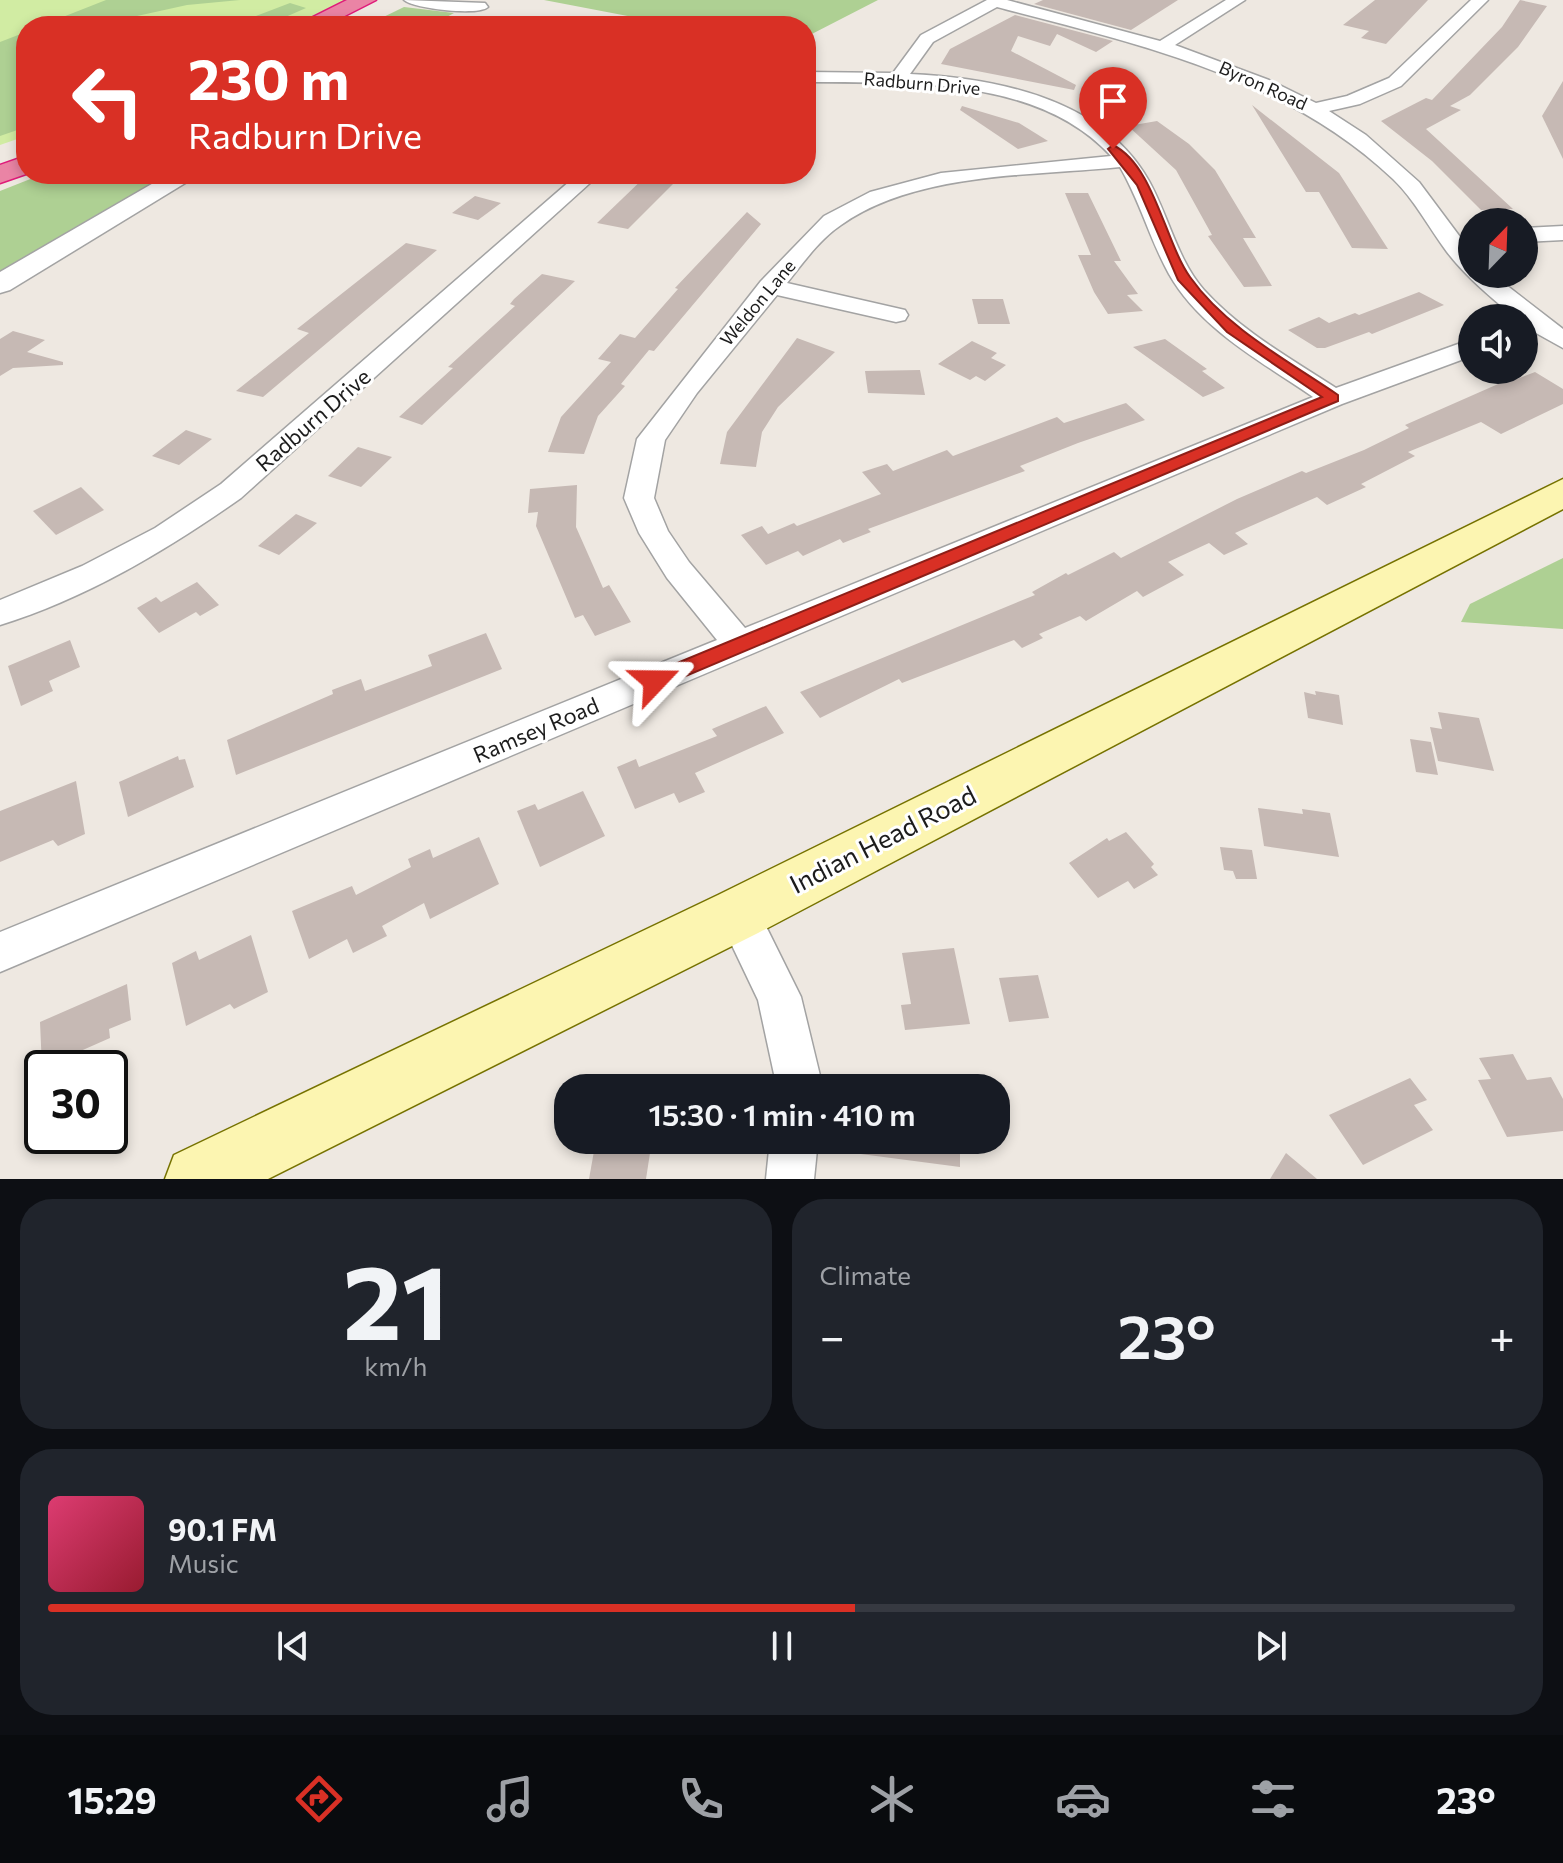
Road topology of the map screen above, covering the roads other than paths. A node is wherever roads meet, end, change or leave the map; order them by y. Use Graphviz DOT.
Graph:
graph roads {
  1 [pos="365,0"];
  2 [pos="384,0"];
  3 [pos="415,0"];
  4 [pos="1237,0"];
  5 [pos="1480,0"];
  6 [pos="997,1"];
  7 [pos="484,4"];
  8 [pos="329,16"];
  9 [pos="353,16"];
  10 [pos="463,16"];
  11 [pos="1163,46"];
  12 [pos="816,77"];
  13 [pos="899,79"];
  14 [pos="1315,109"];
  15 [pos="1125,161"];
  16 [pos="170,184"];
  17 [pos="579,184"];
  18 [pos="1563,233"];
  19 [pos="1446,234"];
  20 [pos="1458,234"];
  21 [pos="1538,234"];
  22 [pos="1458,249"];
  23 [pos="0,284"];
  24 [pos="769,286"];
  25 [pos="1492,288"];
  26 [pos="1509,304"];
  27 [pos="896,315"];
  28 [pos="1538,329"];
  29 [pos="1563,340"];
  30 [pos="1458,352"];
  31 [pos="1333,398"];
  32 [pos="1563,492"];
  33 [pos="0,613"];
  34 [pos="740,645"];
  35 [pos="738,914"];
  36 [pos="0,952"];
  37 [pos="797,1074"];
  38 [pos="793,1154"];
  39 [pos="198,1179"];
  40 [pos="790,1179"];
  1 -- 8 [label="highway"];
  2 -- 9 [label="highway"];
  3 -- 7 [label="street"];
  4 -- 11 [label="street"];
  5 -- 14 [label="street"];
  6 -- 11 [label="street, Byron Road"];
  6 -- 13 [label="street"];
  7 -- 10 [label="street"];
  11 -- 14 [label="street, Byron Road"];
  12 -- 13 [label="street, Radburn Drive"];
  13 -- 15 [label="street, Radburn Drive"];
  14 -- 19 [label="street, Byron Road"];
  15 -- 24 [label="street, Weldon Lane"];
  15 -- 31 [label="street, Radburn Drive"];
  16 -- 23 [label="street"];
  17 -- 33 [label="street, Radburn Drive"];
  18 -- 21 [label="street"];
  19 -- 20 [label="street"];
  19 -- 22 [label="street, Byron Road"];
  24 -- 27 [label="street"];
  24 -- 34 [label="street, Weldon Lane"];
  25 -- 26 [label="street"];
  28 -- 29 [label="street"];
  30 -- 31 [label="street, Ramsey Road"];
  31 -- 34 [label="street, Ramsey Road"];
  32 -- 35 [label="main road, Indian Head Road"];
  34 -- 36 [label="street, Ramsey Road"];
  35 -- 37 [label="street"];
  35 -- 39 [label="main road, Indian Head Road"];
  38 -- 40 [label="street"];
}
